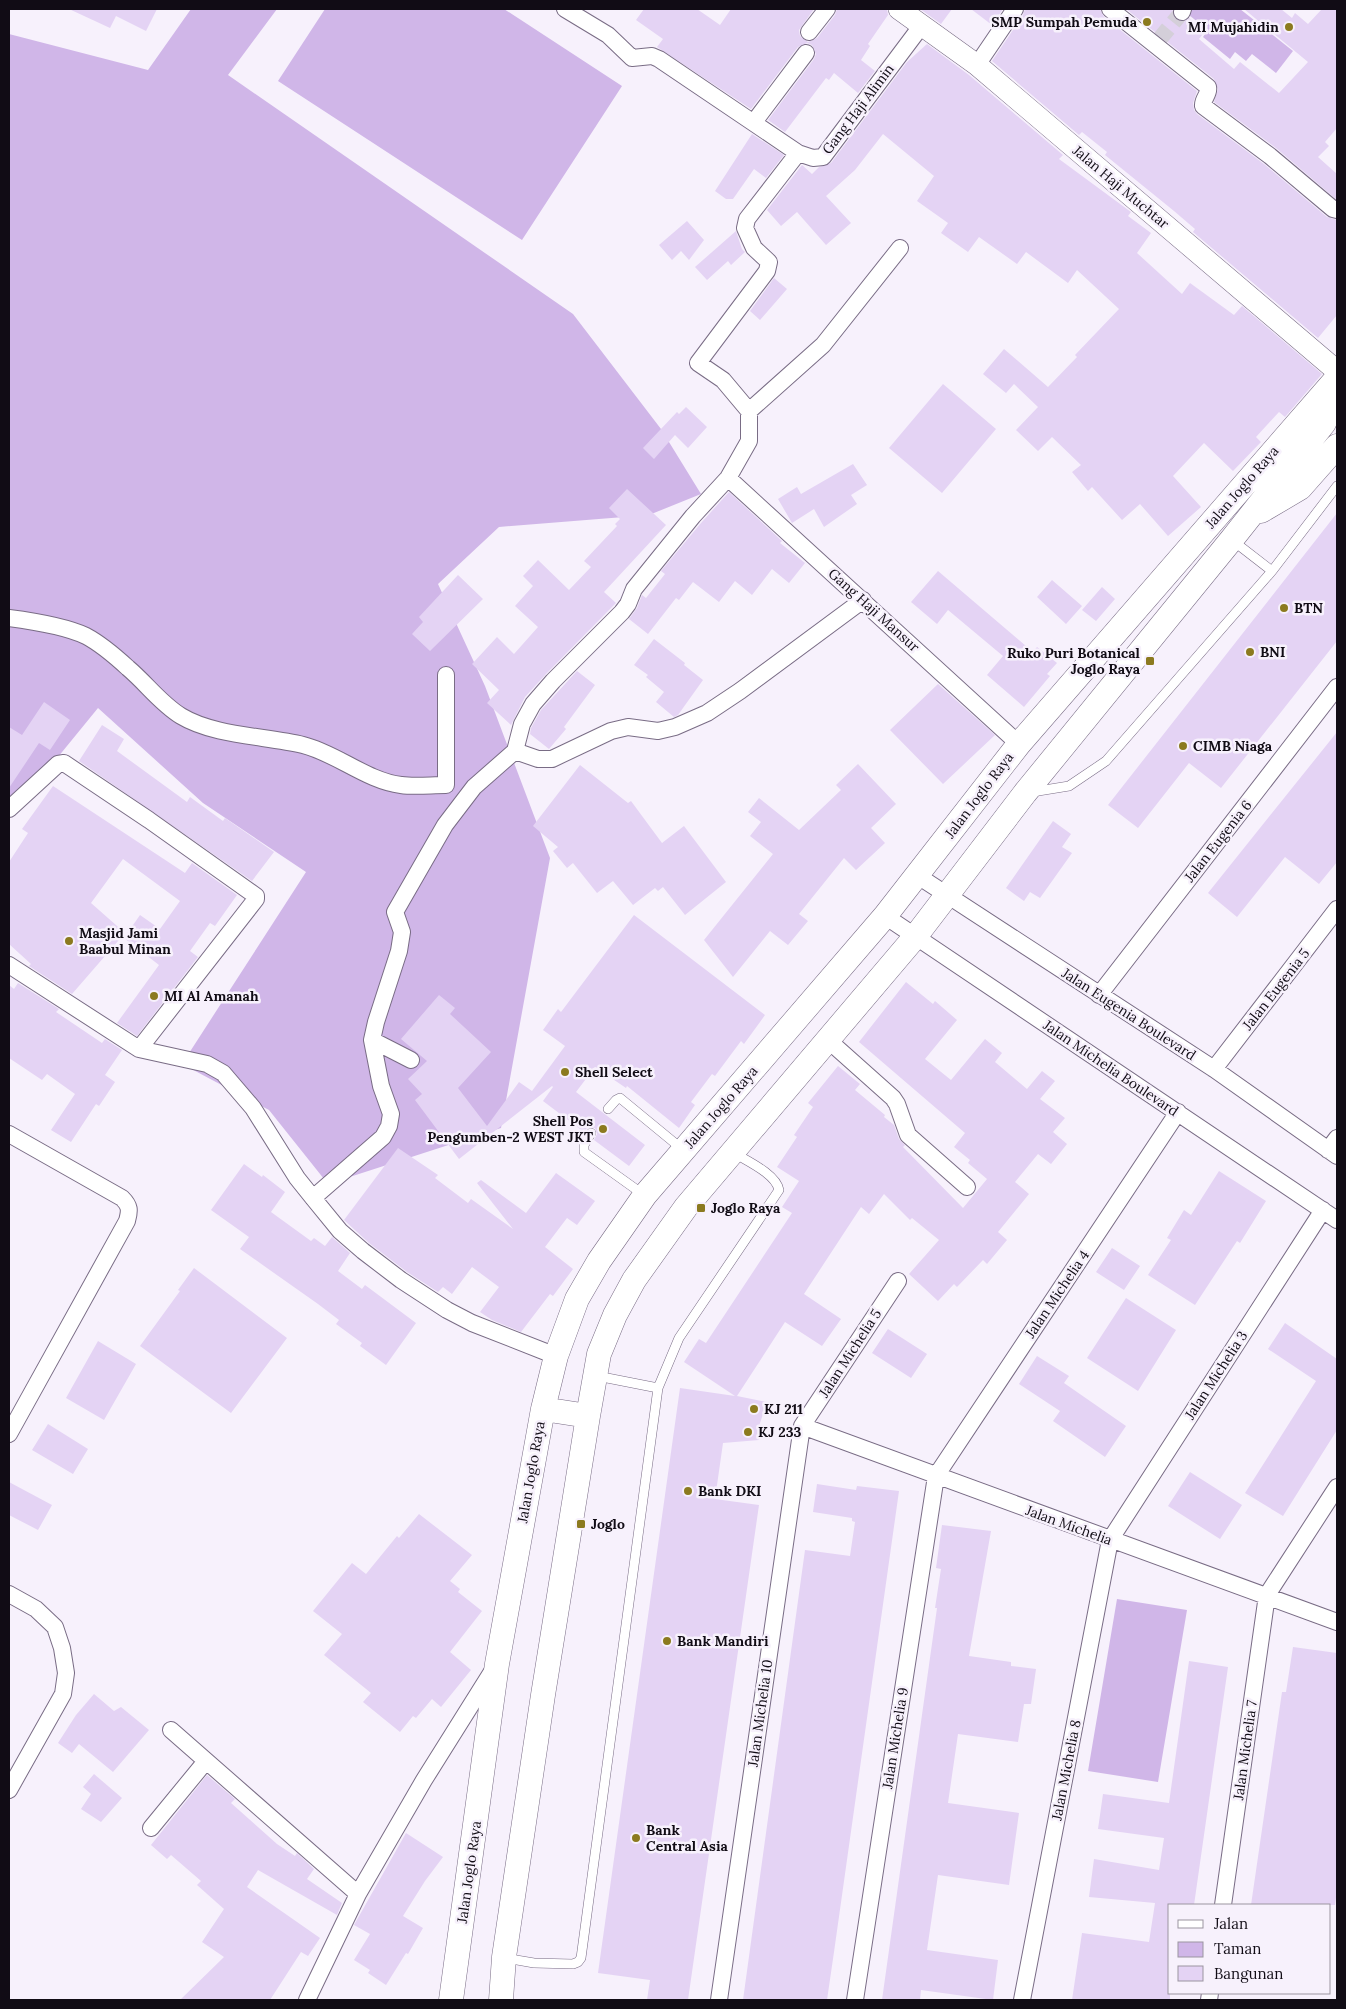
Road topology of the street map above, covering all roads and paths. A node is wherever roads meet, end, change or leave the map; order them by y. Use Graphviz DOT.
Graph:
graph roads {
  1 [pos="565,9"];
  2 [pos="827,9"];
  3 [pos="899,9"];
  4 [pos="1015,9"];
  5 [pos="1110,9"];
  6 [pos="922,24"];
  7 [pos="809,32"];
  8 [pos="806,53"];
  9 [pos="977,65"];
  10 [pos="754,122"];
  11 [pos="798,153"];
  12 [pos="1337,210"];
  13 [pos="900,248"];
  14 [pos="1337,371"];
  15 [pos="1337,378"];
  16 [pos="1337,394"];
  17 [pos="749,412"];
  18 [pos="1337,446"];
  19 [pos="728,478"];
  20 [pos="1337,486"];
  21 [pos="1248,518"];
  22 [pos="1232,540"];
  23 [pos="1272,571"];
  24 [pos="862,600"];
  25 [pos="9,618"];
  26 [pos="446,675"];
  27 [pos="1337,687"];
  28 [pos="1019,744"];
  29 [pos="515,751"];
  30 [pos="446,785"];
  31 [pos="474,787"];
  32 [pos="1024,793"];
  33 [pos="9,808"];
  34 [pos="918,876"];
  35 [pos="948,894"];
  36 [pos="1337,909"];
  37 [pos="886,916"];
  38 [pos="915,937"];
  39 [pos="9,965"];
  40 [pos="1100,995"];
  41 [pos="372,1040"];
  42 [pos="828,1040"];
  43 [pos="139,1049"];
  44 [pos="411,1060"];
  45 [pos="1214,1069"];
  46 [pos="608,1109"];
  47 [pos="1178,1112"];
  48 [pos="9,1134"];
  49 [pos="591,1134"];
  50 [pos="1334,1148"];
  51 [pos="683,1150"];
  52 [pos="732,1152"];
  53 [pos="967,1187"];
  54 [pos="645,1195"];
  55 [pos="313,1198"];
  56 [pos="1323,1210"];
  57 [pos="1337,1220"];
  58 [pos="898,1281"];
  59 [pos="556,1356"];
  60 [pos="595,1376"];
  61 [pos="658,1388"];
  62 [pos="543,1408"];
  63 [pos="588,1416"];
  64 [pos="802,1426"];
  65 [pos="9,1434"];
  66 [pos="936,1476"];
  67 [pos="1337,1486"];
  68 [pos="1110,1540"];
  69 [pos="9,1594"];
  70 [pos="1267,1595"];
  71 [pos="1337,1622"];
  72 [pos="497,1664"];
  73 [pos="172,1730"];
  74 [pos="206,1761"];
  75 [pos="9,1790"];
  76 [pos="151,1828"];
  77 [pos="358,1894"];
  78 [pos="1223,1904"];
  79 [pos="504,1958"];
  80 [pos="307,2000"];
  81 [pos="451,2000"];
  82 [pos="501,2000"];
  83 [pos="719,2000"];
  84 [pos="855,2000"];
  85 [pos="1022,2000"];
  1 -- 10 [label="street"];
  2 -- 7 [label="street"];
  3 -- 6 [label="street, Jalan Haji Muchtar"];
  4 -- 9 [label="street"];
  5 -- 12 [label="street"];
  6 -- 9 [label="street, Jalan Haji Muchtar"];
  6 -- 11 [label="street, Gang Haji Alimin"];
  8 -- 10 [label="street"];
  9 -- 14 [label="street, Jalan Haji Muchtar"];
  10 -- 11 [label="street"];
  11 -- 17 [label="street"];
  13 -- 17 [label="street"];
  15 -- 28 [label="main road, Jalan Joglo Raya"];
  16 -- 21 [label="main road, Jalan Joglo Raya"];
  17 -- 19 [label="street"];
  18 -- 21 [label="main road"];
  19 -- 24 [label="street, Gang Haji Mansur"];
  19 -- 29 [label="street"];
  20 -- 23 [label="lane"];
  21 -- 22 [label="main road, Jalan Joglo Raya"];
  22 -- 23 [label="lane"];
  22 -- 32 [label="main road, Jalan Joglo Raya"];
  23 -- 32 [label="lane"];
  24 -- 28 [label="street, Gang Haji Mansur"];
  24 -- 29 [label="street"];
  25 -- 30 [label="street"];
  26 -- 30 [label="street"];
  27 -- 40 [label="street, Jalan Eugenia 6"];
  28 -- 34 [label="main road, Jalan Joglo Raya"];
  29 -- 31 [label="street"];
  30 -- 31 [label="street"];
  31 -- 41 [label="street"];
  32 -- 35 [label="main road, Jalan Joglo Raya"];
  33 -- 43 [label="street"];
  34 -- 35 [label="street, Jalan Eugenia Boulevard"];
  34 -- 37 [label="main road, Jalan Joglo Raya"];
  35 -- 38 [label="main road, Jalan Joglo Raya"];
  35 -- 40 [label="street, Jalan Eugenia Boulevard"];
  36 -- 45 [label="street, Jalan Eugenia 5"];
  37 -- 38 [label="street, Jalan Michelia Boulevard"];
  37 -- 51 [label="main road, Jalan Joglo Raya"];
  38 -- 42 [label="main road, Jalan Joglo Raya"];
  38 -- 47 [label="street, Jalan Michelia Boulevard"];
  39 -- 43 [label="street"];
  40 -- 45 [label="street, Jalan Eugenia Boulevard"];
  41 -- 44 [label="street"];
  41 -- 55 [label="street"];
  42 -- 52 [label="main road, Jalan Joglo Raya"];
  42 -- 53 [label="street"];
  43 -- 55 [label="street"];
  45 -- 50 [label="street, Jalan Eugenia Boulevard"];
  46 -- 51 [label="lane"];
  47 -- 56 [label="street, Jalan Michelia Boulevard"];
  47 -- 66 [label="street, Jalan Michelia 4"];
  48 -- 65 [label="street"];
  49 -- 54 [label="lane"];
  51 -- 54 [label="main road, Jalan Joglo Raya"];
  52 -- 60 [label="main road, Jalan Joglo Raya"];
  52 -- 61 [label="lane"];
  54 -- 59 [label="main road, Jalan Joglo Raya"];
  55 -- 59 [label="street"];
  56 -- 57 [label="street, Jalan Michelia Boulevard"];
  56 -- 68 [label="street, Jalan Michelia 3"];
  58 -- 64 [label="street, Jalan Michelia 5"];
  59 -- 62 [label="main road, Jalan Joglo Raya"];
  60 -- 61 [label="lane"];
  60 -- 63 [label="main road, Jalan Joglo Raya"];
  61 -- 79 [label="lane"];
  62 -- 63 [label="main road"];
  62 -- 72 [label="main road, Jalan Joglo Raya"];
  63 -- 79 [label="main road, Jalan Joglo Raya"];
  64 -- 66 [label="street, Jalan Michelia"];
  64 -- 83 [label="street, Jalan Michelia 10"];
  66 -- 68 [label="street, Jalan Michelia"];
  66 -- 84 [label="street, Jalan Michelia 9"];
  67 -- 70 [label="street"];
  68 -- 70 [label="street, Jalan Michelia"];
  68 -- 85 [label="street, Jalan Michelia 8"];
  69 -- 75 [label="street"];
  70 -- 71 [label="street, Jalan Michelia"];
  70 -- 78 [label="street, Jalan Michelia 7"];
  72 -- 77 [label="street"];
  72 -- 81 [label="main road, Jalan Joglo Raya"];
  73 -- 74 [label="street"];
  74 -- 76 [label="street"];
  74 -- 77 [label="street"];
  77 -- 80 [label="street"];
  79 -- 82 [label="main road, Jalan Joglo Raya"];
}
